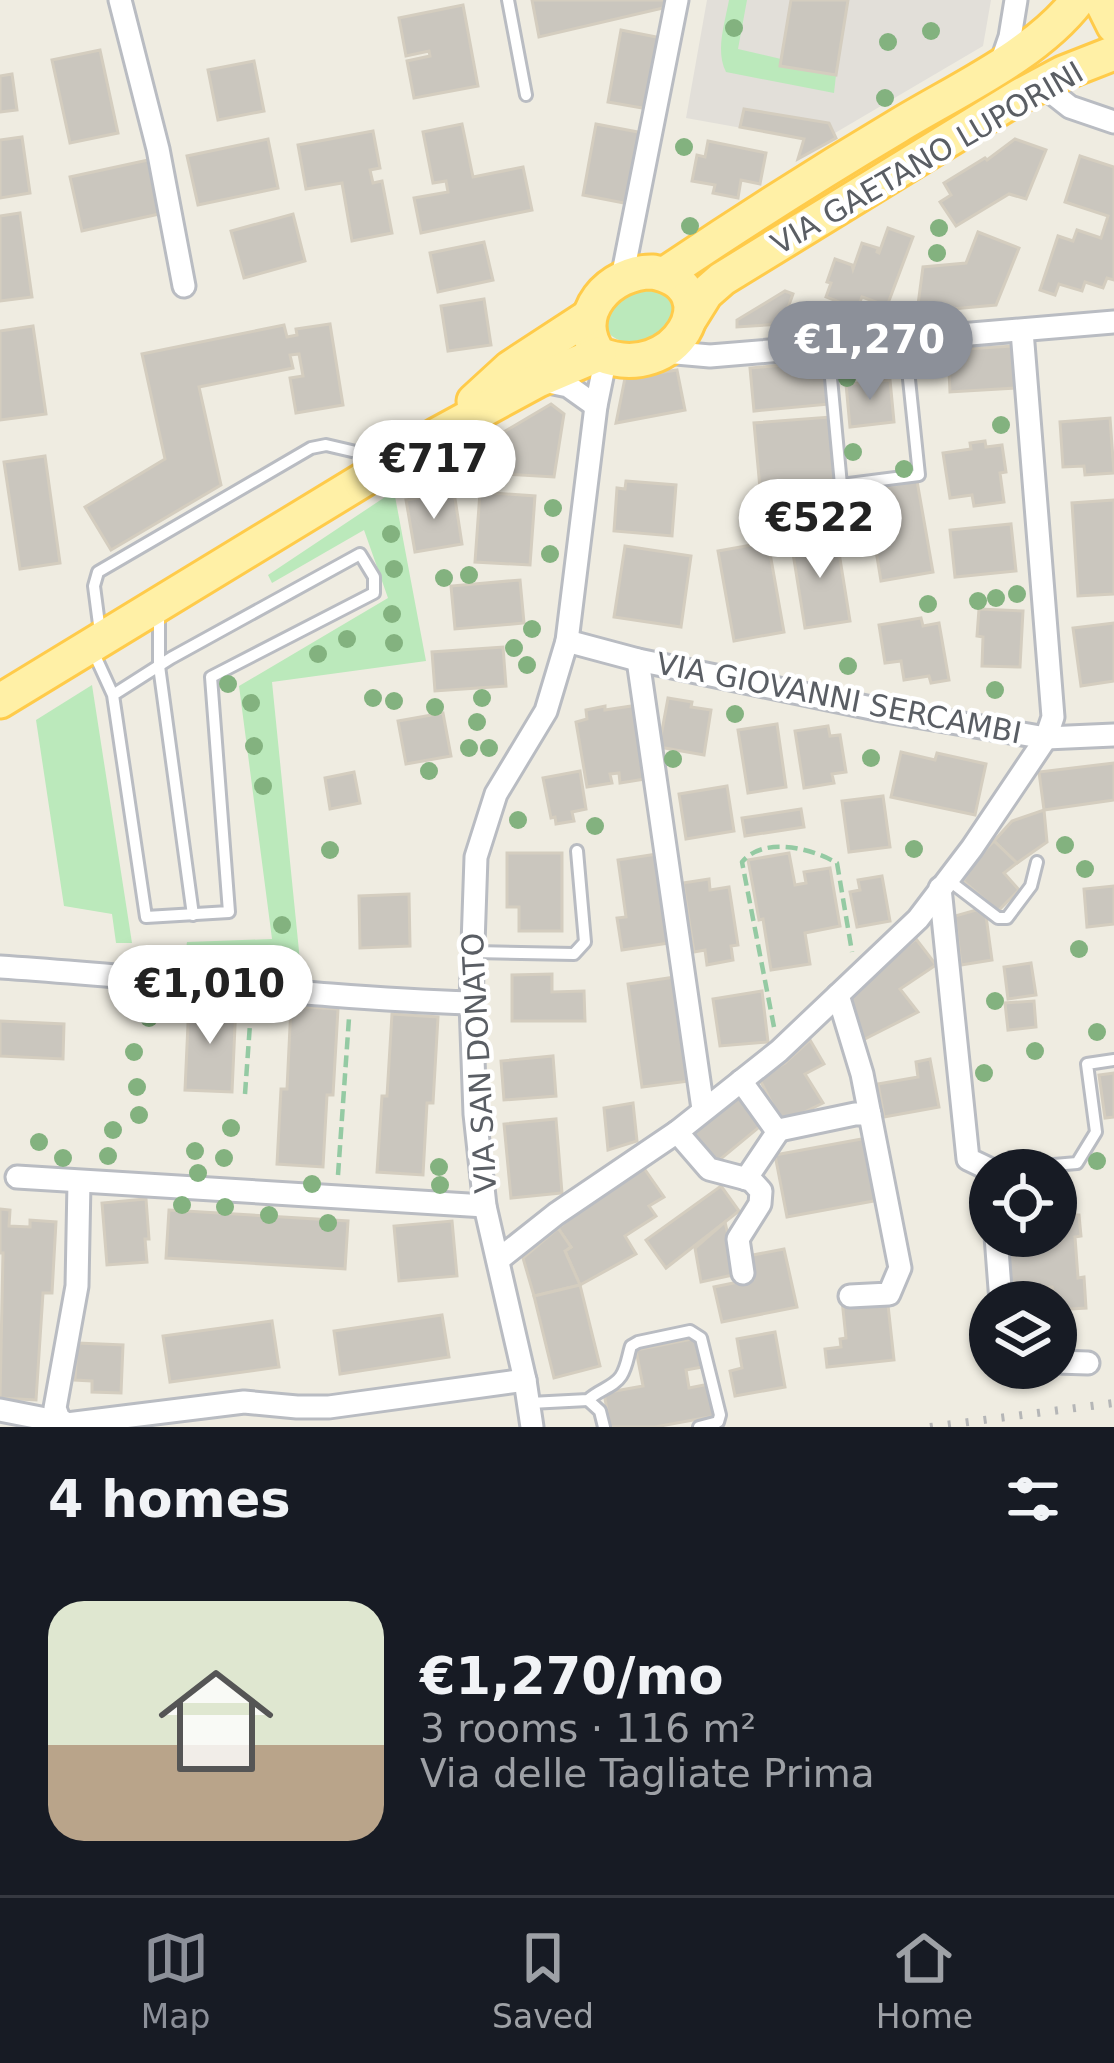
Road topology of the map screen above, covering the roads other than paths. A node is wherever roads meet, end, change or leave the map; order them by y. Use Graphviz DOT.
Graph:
graph roads {
  1 [pos="119,0"];
  2 [pos="508,0"];
  3 [pos="677,0"];
  4 [pos="1016,0"];
  5 [pos="1078,0"];
  6 [pos="1101,0"];
  7 [pos="1114,26"];
  8 [pos="1114,53"];
  9 [pos="1001,64"];
  10 [pos="1042,85"];
  11 [pos="526,94"];
  12 [pos="1114,122"];
  13 [pos="665,274"];
  14 [pos="622,278"];
  15 [pos="184,286"];
  16 [pos="691,316"];
  17 [pos="588,317"];
  18 [pos="1114,322"];
  19 [pos="1022,332"];
  20 [pos="905,341"];
  21 [pos="828,346"];
  22 [pos="664,352"];
  23 [pos="602,356"];
  24 [pos="538,380"];
  25 [pos="596,406"];
  26 [pos="437,435"];
  27 [pos="394,461"];
  28 [pos="158,606"];
  29 [pos="567,641"];
  30 [pos="96,644"];
  31 [pos="638,660"];
  32 [pos="159,666"];
  33 [pos="113,695"];
  34 [pos="0,701"];
  35 [pos="1114,735"];
  36 [pos="1046,737"];
  37 [pos="577,851"];
  38 [pos="1037,862"];
  39 [pos="944,884"];
  40 [pos="193,915"];
  41 [pos="471,952"];
  42 [pos="0,967"];
  43 [pos="838,995"];
  44 [pos="471,1004"];
  45 [pos="1114,1060"];
  46 [pos="741,1081"];
  47 [pos="703,1109"];
  48 [pos="870,1114"];
  49 [pos="779,1130"];
  50 [pos="676,1132"];
  51 [pos="969,1159"];
  52 [pos="1077,1163"];
  53 [pos="17,1177"];
  54 [pos="746,1179"];
  55 [pos="79,1182"];
  56 [pos="485,1206"];
  57 [pos="498,1260"];
  58 [pos="743,1273"];
  59 [pos="850,1296"];
  60 [pos="1077,1363"];
  61 [pos="1088,1363"];
  62 [pos="527,1392"];
  63 [pos="588,1400"];
  64 [pos="0,1410"];
  65 [pos="67,1424"];
  66 [pos="532,1427"];
  67 [pos="604,1427"];
  68 [pos="699,1427"];
  1 -- 15 [label="street"];
  2 -- 11 [label="lane"];
  3 -- 14 [label="street"];
  4 -- 9 [label="street"];
  5 -- 9 [label="main road, VIA GAETANO LUPORINI"];
  6 -- 7 [label="main road"];
  8 -- 10 [label="main road, VIA GAETANO LUPORINI"];
  9 -- 13 [label="main road, VIA GAETANO LUPORINI"];
  10 -- 12 [label="street"];
  10 -- 16 [label="main road, VIA GAETANO LUPORINI"];
  13 -- 14 [label="main road, VIA GAETANO LUPORINI"];
  13 -- 16 [label="main road"];
  14 -- 17 [label="main road"];
  16 -- 22 [label="main road, VIA GAETANO LUPORINI"];
  17 -- 23 [label="main road"];
  17 -- 26 [label="main road"];
  18 -- 19 [label="street"];
  19 -- 20 [label="street"];
  19 -- 36 [label="street"];
  20 -- 21 [label="street"];
  20 -- 21 [label="lane"];
  21 -- 22 [label="street"];
  22 -- 23 [label="main road"];
  23 -- 24 [label="main road"];
  23 -- 25 [label="street, VIA SAN DONATO"];
  24 -- 25 [label="street"];
  24 -- 26 [label="main road"];
  25 -- 29 [label="street, VIA SAN DONATO"];
  26 -- 27 [label="main road"];
  27 -- 28 [label="main road"];
  27 -- 30 [label="lane"];
  28 -- 30 [label="main road"];
  28 -- 32 [label="lane"];
  29 -- 31 [label="street, VIA GIOVANNI SERCAMBI"];
  29 -- 41 [label="street, VIA SAN DONATO"];
  30 -- 33 [label="lane"];
  30 -- 34 [label="main road"];
  31 -- 36 [label="street, VIA GIOVANNI SERCAMBI"];
  31 -- 47 [label="street"];
  32 -- 33 [label="lane"];
  32 -- 40 [label="lane"];
  32 -- 40 [label="lane"];
  33 -- 40 [label="lane"];
  35 -- 36 [label="street, VIA GIOVANNI SERCAMBI"];
  36 -- 39 [label="street"];
  37 -- 41 [label="lane"];
  38 -- 39 [label="lane"];
  39 -- 43 [label="street"];
  39 -- 51 [label="street"];
  41 -- 44 [label="street, VIA SAN DONATO"];
  42 -- 44 [label="street"];
  43 -- 46 [label="street"];
  43 -- 48 [label="street"];
  44 -- 56 [label="street, VIA SAN DONATO"];
  45 -- 52 [label="lane"];
  46 -- 47 [label="street"];
  46 -- 49 [label="street"];
  47 -- 50 [label="street"];
  48 -- 49 [label="street"];
  48 -- 59 [label="street"];
  49 -- 54 [label="street"];
  50 -- 54 [label="street"];
  50 -- 57 [label="street"];
  53 -- 55 [label="street"];
  54 -- 58 [label="street"];
  55 -- 56 [label="street"];
  55 -- 65 [label="street"];
  56 -- 57 [label="street, VIA SAN DONATO"];
  57 -- 62 [label="street, VIA SAN DONATO"];
  60 -- 61 [label="street"];
  62 -- 63 [label="lane"];
  62 -- 65 [label="street"];
  62 -- 66 [label="street, VIA SAN DONATO"];
  63 -- 67 [label="lane"];
  63 -- 68 [label="lane"];
  64 -- 65 [label="street"];
}
